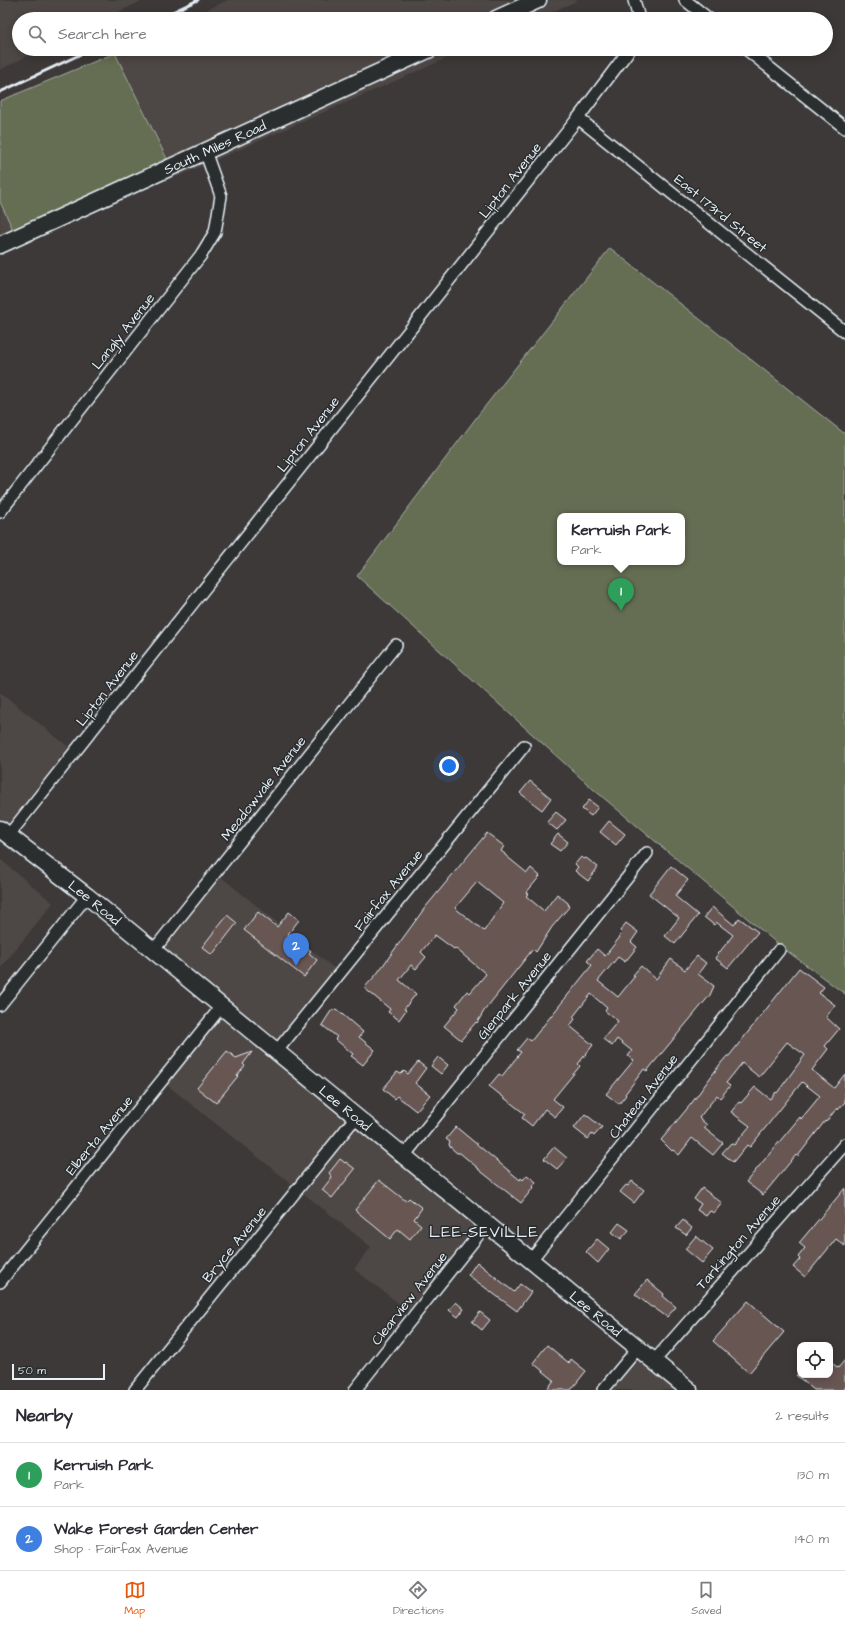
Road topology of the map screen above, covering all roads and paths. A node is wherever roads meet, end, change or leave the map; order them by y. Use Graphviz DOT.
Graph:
graph roads {
  1 [pos="538,0"];
  2 [pos="634,0"];
  3 [pos="685,0"];
  4 [pos="511,12"];
  5 [pos="637,12"];
  6 [pos="700,12"];
  7 [pos="415,56"];
  8 [pos="625,56"];
  9 [pos="755,56"];
  10 [pos="578,118"];
  11 [pos="845,128"];
  12 [pos="205,151"];
  13 [pos="0,245"];
  14 [pos="845,332"];
  15 [pos="0,512"];
  16 [pos="396,644"];
  17 [pos="524,746"];
  18 [pos="4,833"];
  19 [pos="647,853"];
  20 [pos="87,896"];
  21 [pos="779,950"];
  22 [pos="153,951"];
  23 [pos="0,1005"];
  24 [pos="222,1007"];
  25 [pos="276,1052"];
  26 [pos="356,1117"];
  27 [pos="845,1144"];
  28 [pos="404,1156"];
  29 [pos="487,1224"];
  30 [pos="531,1260"];
  31 [pos="0,1282"];
  32 [pos="638,1348"];
  33 [pos="654,1361"];
  34 [pos="135,1390"];
  35 [pos="355,1390"];
  36 [pos="604,1390"];
  37 [pos="689,1390"];
  1 -- 4 [label="main road"];
  2 -- 5 [label="street"];
  3 -- 6 [label="street"];
  7 -- 12 [label="main road, South Miles Road"];
  8 -- 10 [label="street, Lipton Avenue"];
  9 -- 11 [label="street"];
  10 -- 14 [label="street, East 173rd Street"];
  10 -- 18 [label="street, Lipton Avenue"];
  12 -- 13 [label="main road, South Miles Road"];
  12 -- 15 [label="street, Langly Avenue"];
  16 -- 22 [label="street, Meadowvale Avenue"];
  17 -- 25 [label="street, Fairfax Avenue"];
  18 -- 20 [label="main road, Lee Road"];
  19 -- 28 [label="street, Glenpark Avenue"];
  20 -- 22 [label="main road, Lee Road"];
  20 -- 23 [label="street"];
  21 -- 30 [label="street, Chateau Avenue"];
  22 -- 24 [label="main road, Lee Road"];
  24 -- 25 [label="main road, Lee Road"];
  24 -- 31 [label="street, Elberta Avenue"];
  25 -- 26 [label="main road, Lee Road"];
  26 -- 28 [label="main road, Lee Road"];
  26 -- 34 [label="street, Bryce Avenue"];
  27 -- 33 [label="street, Tarkington Avenue"];
  28 -- 29 [label="main road, Lee Road"];
  29 -- 30 [label="main road, Lee Road"];
  29 -- 35 [label="street, Clearview Avenue"];
  30 -- 32 [label="main road, Lee Road"];
  32 -- 33 [label="main road, Lee Road"];
  32 -- 36 [label="street"];
  33 -- 37 [label="main road, Lee Road"];
}
